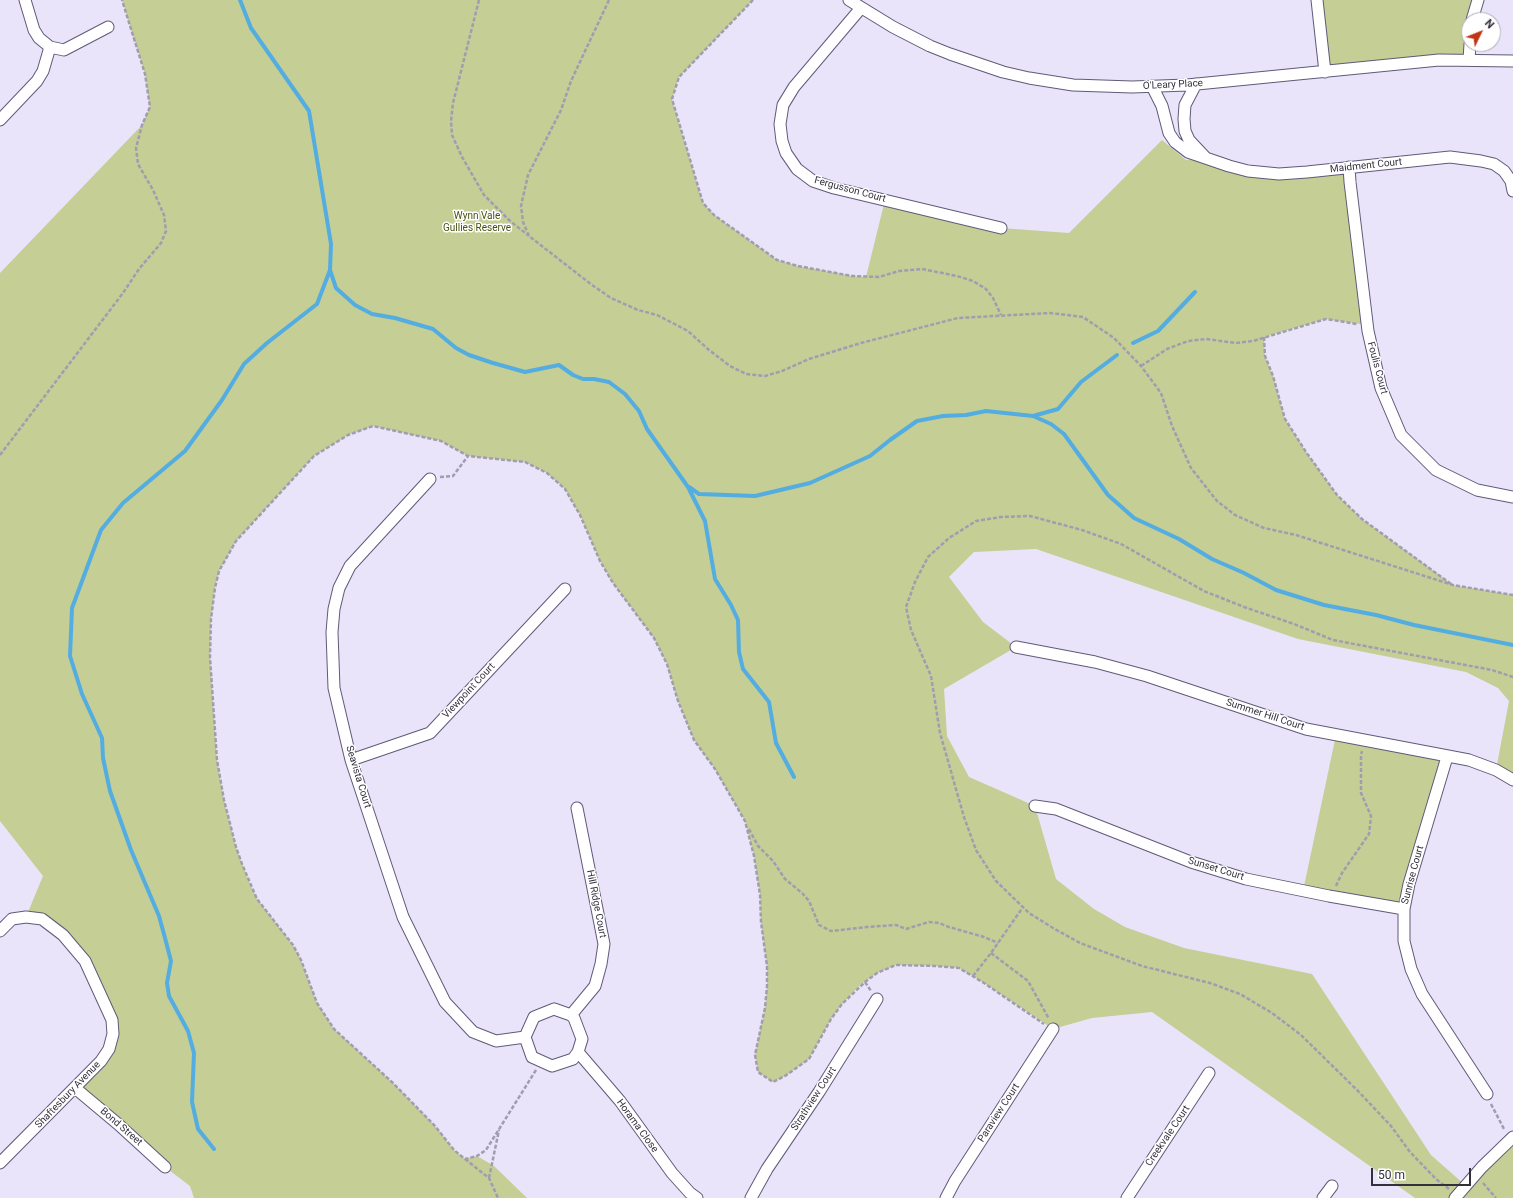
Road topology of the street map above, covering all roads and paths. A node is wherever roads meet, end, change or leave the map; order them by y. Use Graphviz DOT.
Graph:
graph roads {
  1 [pos="25,0"];
  2 [pos="122,0"];
  3 [pos="479,0"];
  4 [pos="609,0"];
  5 [pos="753,0"];
  6 [pos="849,0"];
  7 [pos="1317,0"];
  8 [pos="1478,0"];
  9 [pos="861,8"];
  10 [pos="1474,12"];
  11 [pos="108,27"];
  12 [pos="50,47"];
  13 [pos="1470,52"];
  14 [pos="1469,60"];
  15 [pos="1513,61"];
  16 [pos="1325,72"];
  17 [pos="1196,84"];
  18 [pos="1152,86"];
  19 [pos="0,120"];
  20 [pos="1205,158"];
  21 [pos="1349,167"];
  22 [pos="1513,190"];
  23 [pos="1001,228"];
  24 [pos="529,236"];
  25 [pos="1001,316"];
  26 [pos="1367,325"];
  27 [pos="1264,337"];
  28 [pos="1141,366"];
  29 [pos="0,455"];
  30 [pos="468,456"];
  31 [pos="430,479"];
  32 [pos="1513,497"];
  33 [pos="1453,585"];
  34 [pos="565,589"];
  35 [pos="1513,595"];
  36 [pos="1016,647"];
  37 [pos="1513,677"];
  38 [pos="1365,740"];
  39 [pos="1447,757"];
  40 [pos="351,760"];
  41 [pos="1513,780"];
  42 [pos="1035,806"];
  43 [pos="577,808"];
  44 [pos="747,826"];
  45 [pos="1329,896"];
  46 [pos="1023,907"];
  47 [pos="1404,909"];
  48 [pos="0,930"];
  49 [pos="998,944"];
  50 [pos="991,953"];
  51 [pos="973,976"];
  52 [pos="877,999"];
  53 [pos="571,1016"];
  54 [pos="1053,1030"];
  55 [pos="524,1037"];
  56 [pos="578,1052"];
  57 [pos="542,1062"];
  58 [pos="1209,1073"];
  59 [pos="75,1088"];
  60 [pos="1487,1094"];
  61 [pos="500,1127"];
  62 [pos="1513,1138"];
  63 [pos="465,1159"];
  64 [pos="0,1163"];
  65 [pos="165,1167"];
  66 [pos="1475,1174"];
  67 [pos="489,1178"];
  68 [pos="1332,1186"];
  69 [pos="1456,1197"];
  70 [pos="498,1198"];
  71 [pos="697,1198"];
  72 [pos="751,1198"];
  73 [pos="946,1198"];
  74 [pos="1127,1198"];
  75 [pos="1323,1198"];
  76 [pos="1496,1198"];
  1 -- 12 [label="street"];
  2 -- 29 [label="path"];
  3 -- 24 [label="path"];
  4 -- 24 [label="path"];
  5 -- 25 [label="path"];
  6 -- 9 [label="street, O'Leary Place"];
  7 -- 16 [label="street"];
  8 -- 10 [label="street"];
  9 -- 18 [label="street, O'Leary Place"];
  9 -- 23 [label="street, Fergusson Court"];
  11 -- 12 [label="street"];
  12 -- 19 [label="street"];
  13 -- 14 [label="street"];
  14 -- 15 [label="street, O'Leary Place"];
  14 -- 16 [label="street, O'Leary Place"];
  16 -- 17 [label="street, O'Leary Place"];
  17 -- 18 [label="street, O'Leary Place"];
  17 -- 20 [label="street, Maidment Court"];
  18 -- 20 [label="street, Maidment Court"];
  20 -- 21 [label="street, Maidment Court"];
  21 -- 22 [label="street, Maidment Court"];
  21 -- 26 [label="street, Foulis Court"];
  24 -- 25 [label="path"];
  25 -- 28 [label="path"];
  26 -- 27 [label="path"];
  26 -- 32 [label="street, Foulis Court"];
  27 -- 28 [label="path"];
  27 -- 33 [label="path"];
  28 -- 33 [label="path"];
  30 -- 31 [label="path"];
  30 -- 44 [label="path"];
  30 -- 63 [label="path"];
  31 -- 40 [label="street, Seavista Court"];
  33 -- 35 [label="path"];
  34 -- 40 [label="street, Viewpoint Court"];
  36 -- 38 [label="street, Summer Hill Court"];
  37 -- 46 [label="path"];
  38 -- 39 [label="street, Summer Hill Court"];
  38 -- 45 [label="path"];
  39 -- 41 [label="street, Summer Hill Court"];
  39 -- 47 [label="street, Sunrise Court"];
  40 -- 55 [label="street, Seavista Court"];
  42 -- 45 [label="street, Sunset Court"];
  43 -- 53 [label="street, Hill Ridge Court"];
  44 -- 49 [label="path"];
  44 -- 51 [label="path"];
  45 -- 47 [label="street, Sunset Court"];
  46 -- 49 [label="path"];
  46 -- 69 [label="path"];
  47 -- 60 [label="street, Sunrise Court"];
  48 -- 59 [label="street, Shaftesbury Avenue"];
  49 -- 50 [label="path"];
  50 -- 51 [label="path"];
  50 -- 54 [label="path"];
  51 -- 54 [label="path"];
  52 -- 72 [label="street, Strathview Court"];
  53 -- 55 [label="street"];
  53 -- 56 [label="street"];
  54 -- 73 [label="street, Paraview Court"];
  55 -- 57 [label="street"];
  56 -- 57 [label="street"];
  56 -- 71 [label="street, Horama Close"];
  57 -- 61 [label="path"];
  58 -- 74 [label="street, Creekvale Court"];
  59 -- 64 [label="street, Shaftesbury Avenue"];
  59 -- 65 [label="street, Bond Street"];
  60 -- 62 [label="path"];
  61 -- 63 [label="path"];
  61 -- 67 [label="path"];
  62 -- 66 [label="street"];
  63 -- 67 [label="path"];
  66 -- 69 [label="street"];
  66 -- 76 [label="path"];
  67 -- 70 [label="path"];
  68 -- 75 [label="street"];
}
